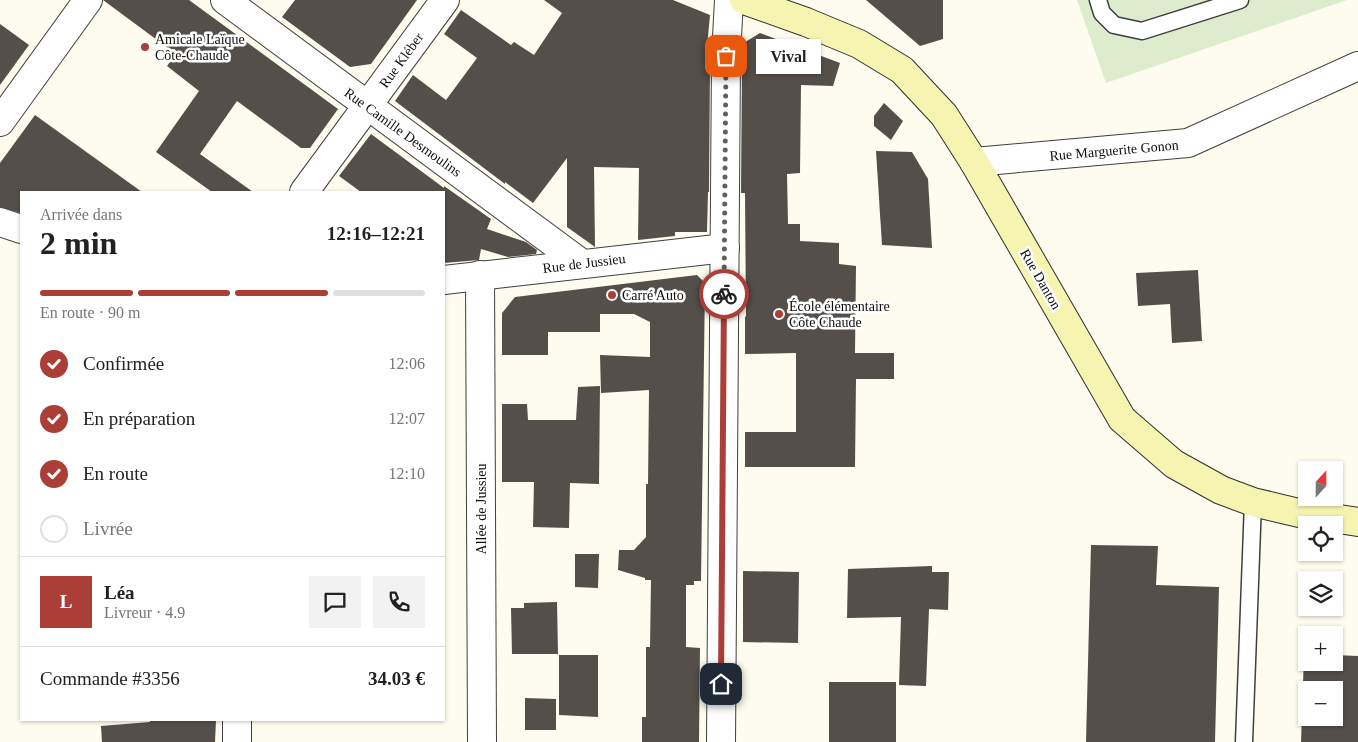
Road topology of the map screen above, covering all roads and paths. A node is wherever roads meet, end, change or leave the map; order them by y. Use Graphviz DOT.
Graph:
graph roads {
  1 [pos="88,0"];
  2 [pos="225,0"];
  3 [pos="445,0"];
  4 [pos="729,0"];
  5 [pos="744,0"];
  6 [pos="1098,0"];
  7 [pos="1240,0"];
  8 [pos="1358,66"];
  9 [pos="368,106"];
  10 [pos="0,122"];
  11 [pos="974,162"];
  12 [pos="305,191"];
  13 [pos="0,222"];
  14 [pos="20,229"];
  15 [pos="725,248"];
  16 [pos="581,263"];
  17 [pos="480,275"];
  18 [pos="445,280"];
  19 [pos="1253,502"];
  20 [pos="1358,522"];
  21 [pos="237,721"];
  22 [pos="237,742"];
  23 [pos="482,742"];
  24 [pos="721,742"];
  25 [pos="1244,742"];
  1 -- 10 [label="street"];
  2 -- 9 [label="street, Rue Camille Desmoulins"];
  3 -- 9 [label="street, Rue Kléber"];
  4 -- 15 [label="street"];
  5 -- 11 [label="street, Rue Danton"];
  6 -- 7 [label="lane"];
  8 -- 11 [label="street, Rue Marguerite Gonon"];
  9 -- 12 [label="street, Rue Kléber"];
  9 -- 16 [label="street, Rue Camille Desmoulins"];
  11 -- 19 [label="street, Rue Danton"];
  13 -- 14 [label="street"];
  15 -- 16 [label="street, Rue de Jussieu"];
  15 -- 24 [label="street"];
  16 -- 17 [label="street, Rue de Jussieu"];
  17 -- 18 [label="street, Rue de Jussieu"];
  17 -- 23 [label="street, Allée de Jussieu"];
  19 -- 20 [label="street, Rue Danton"];
  19 -- 25 [label="lane"];
  21 -- 22 [label="street"];
}
